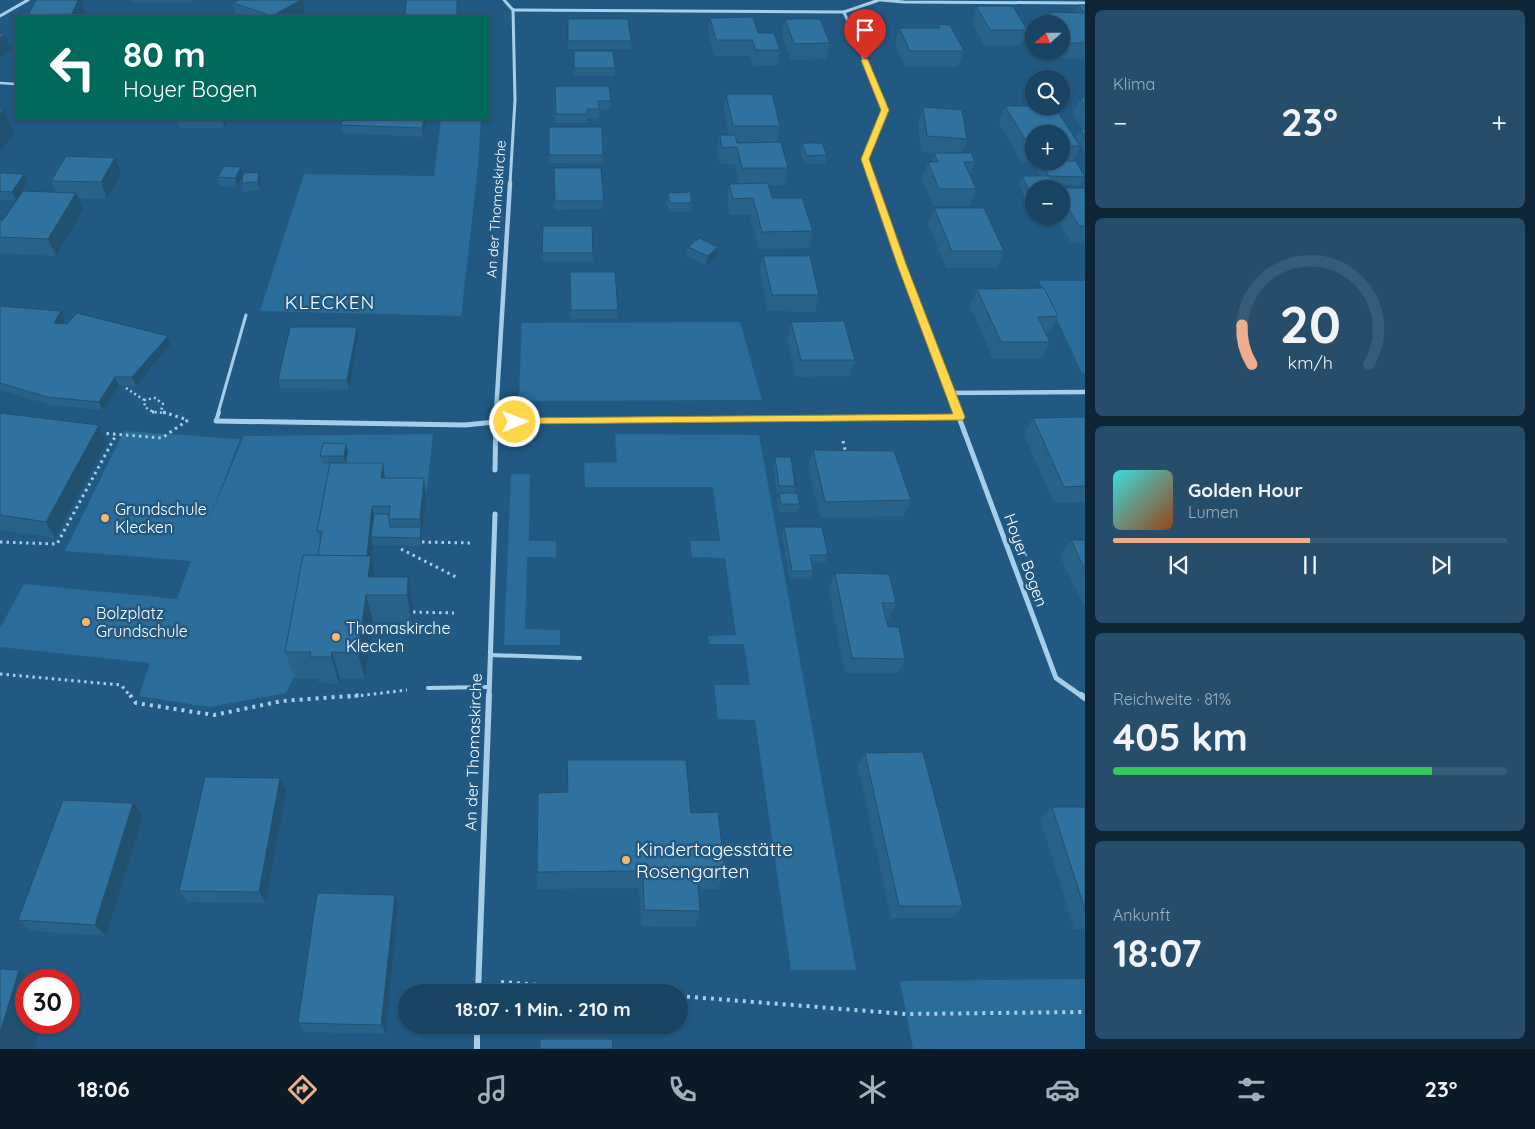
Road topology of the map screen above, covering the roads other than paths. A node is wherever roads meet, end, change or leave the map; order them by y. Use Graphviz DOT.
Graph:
graph roads {
  1 [pos="28,0"];
  2 [pos="504,0"];
  3 [pos="880,0"];
  4 [pos="1085,3"];
  5 [pos="513,10"];
  6 [pos="844,12"];
  7 [pos="0,16"];
  8 [pos="0,83"];
  9 [pos="15,84"];
  10 [pos="246,315"];
  11 [pos="1085,392"];
  12 [pos="949,393"];
  13 [pos="959,417"];
  14 [pos="216,421"];
  15 [pos="495,422"];
  16 [pos="495,470"];
  17 [pos="495,514"];
  18 [pos="491,655"];
  19 [pos="580,658"];
  20 [pos="488,687"];
  21 [pos="428,688"];
  22 [pos="1085,698"];
  23 [pos="478,984"];
  24 [pos="477,1034"];
  25 [pos="477,1049"];
  1 -- 7 [label="street"];
  2 -- 5 [label="street"];
  3 -- 4 [label="street"];
  3 -- 6 [label="street"];
  5 -- 6 [label="street"];
  5 -- 15 [label="street, An der Thomaskirche"];
  6 -- 12 [label="street, Hoyer Bogen"];
  8 -- 9 [label="lane"];
  10 -- 14 [label="lane"];
  11 -- 12 [label="street"];
  12 -- 13 [label="street, Hoyer Bogen"];
  13 -- 15 [label="street"];
  13 -- 22 [label="street, Hoyer Bogen"];
  14 -- 15 [label="street"];
  15 -- 16 [label="street, An der Thomaskirche"];
  17 -- 18 [label="street, An der Thomaskirche"];
  18 -- 19 [label="lane"];
  18 -- 20 [label="street, An der Thomaskirche"];
  20 -- 21 [label="lane"];
  20 -- 23 [label="street, An der Thomaskirche"];
  24 -- 25 [label="street"];
}
